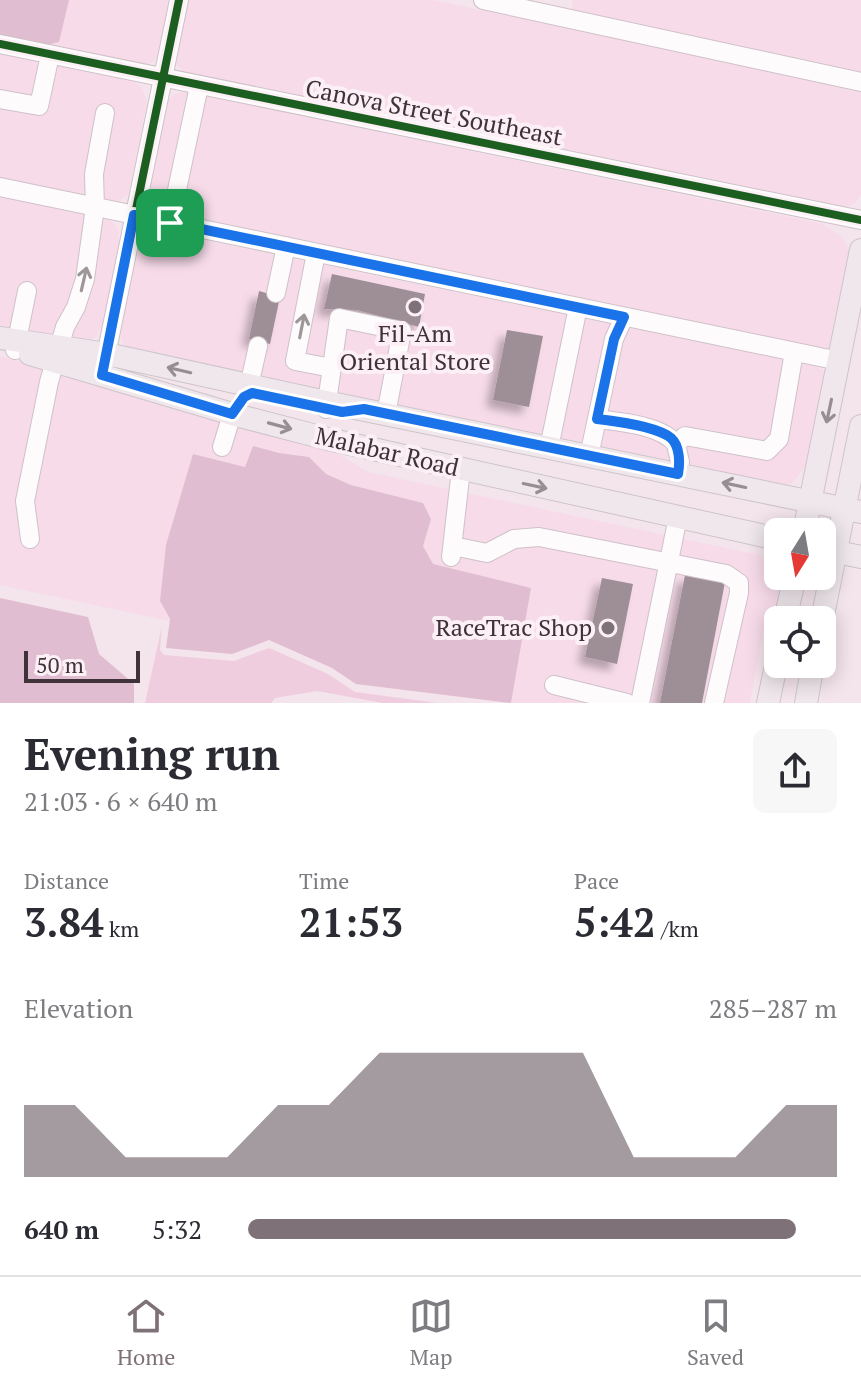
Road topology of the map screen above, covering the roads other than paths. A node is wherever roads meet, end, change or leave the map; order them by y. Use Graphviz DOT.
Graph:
graph roads {
  1 [pos="179,0"];
  2 [pos="483,0"];
  3 [pos="0,44"];
  4 [pos="50,55"];
  5 [pos="163,78"];
  6 [pos="861,82"];
  7 [pos="199,86"];
  8 [pos="0,99"];
  9 [pos="105,113"];
  10 [pos="0,187"];
  11 [pos="95,207"];
  12 [pos="134,215"];
  13 [pos="861,220"];
  14 [pos="170,223"];
  15 [pos="286,246"];
  16 [pos="861,250"];
  17 [pos="316,253"];
  18 [pos="27,291"];
  19 [pos="276,293"];
  20 [pos="578,307"];
  21 [pos="624,317"];
  22 [pos="8,343"];
  23 [pos="258,346"];
  24 [pos="794,352"];
  25 [pos="58,354"];
  26 [pos="839,361"];
  27 [pos="104,364"];
  28 [pos="332,368"];
  29 [pos="249,386"];
  30 [pos="326,405"];
  31 [pos="232,414"];
  32 [pos="386,414"];
  33 [pos="597,419"];
  34 [pos="861,426"];
  35 [pos="676,444"];
  36 [pos="222,447"];
  37 [pos="549,448"];
  38 [pos="589,456"];
  39 [pos="458,469"];
  40 [pos="678,474"];
  41 [pos="810,501"];
  42 [pos="852,510"];
  43 [pos="678,517"];
  44 [pos="807,518"];
  45 [pos="764,536"];
  46 [pos="836,537"];
  47 [pos="30,539"];
  48 [pos="836,552"];
  49 [pos="861,557"];
  50 [pos="668,564"];
  51 [pos="773,678"];
  52 [pos="810,678"];
  53 [pos="554,685"];
  54 [pos="627,703"];
  55 [pos="640,703"];
  56 [pos="714,703"];
  57 [pos="768,703"];
  58 [pos="806,703"];
  1 -- 5 [label="street"];
  2 -- 6 [label="street"];
  3 -- 4 [label="street, Canova Street Southeast"];
  4 -- 5 [label="street, Canova Street Southeast"];
  4 -- 8 [label="street"];
  5 -- 7 [label="street, Canova Street Southeast"];
  5 -- 12 [label="street"];
  7 -- 13 [label="street, Canova Street Southeast"];
  7 -- 14 [label="street"];
  9 -- 11 [label="street"];
  10 -- 11 [label="street"];
  11 -- 12 [label="street"];
  25 -- 11 [label="street, one-way"];
  12 -- 14 [label="street"];
  12 -- 27 [label="street"];
  14 -- 15 [label="street"];
  15 -- 17 [label="street"];
  15 -- 19 [label="street"];
  16 -- 26 [label="main road"];
  17 -- 20 [label="street"];
  28 -- 17 [label="street, one-way"];
  18 -- 22 [label="street"];
  20 -- 21 [label="street"];
  20 -- 37 [label="street"];
  21 -- 24 [label="street"];
  21 -- 33 [label="street"];
  22 -- 25 [label="main road, Malabar Road"];
  23 -- 29 [label="street"];
  24 -- 26 [label="street"];
  24 -- 35 [label="street"];
  25 -- 27 [label="main road, Malabar Road"];
  25 -- 47 [label="street"];
  26 -- 41 [label="main road, one-way"];
  29 -- 27 [label="main road, Malabar Road, one-way"];
  27 -- 31 [label="main road, Malabar Road"];
  28 -- 30 [label="street"];
  28 -- 32 [label="street"];
  29 -- 30 [label="main road, Malabar Road"];
  30 -- 31 [label="main road"];
  30 -- 32 [label="main road, Malabar Road"];
  31 -- 36 [label="street"];
  31 -- 39 [label="main road, Malabar Road, one-way"];
  32 -- 37 [label="main road, Malabar Road"];
  33 -- 35 [label="street"];
  33 -- 38 [label="street"];
  34 -- 42 [label="main road"];
  35 -- 40 [label="street"];
  37 -- 38 [label="main road, Malabar Road"];
  38 -- 40 [label="main road, Malabar Road"];
  39 -- 43 [label="main road, Malabar Road, one-way"];
  39 -- 50 [label="street"];
  41 -- 40 [label="main road, Malabar Road, one-way"];
  41 -- 42 [label="main road, Malabar Road"];
  41 -- 44 [label="main road"];
  42 -- 46 [label="main road"];
  43 -- 45 [label="main road, Malabar Road"];
  43 -- 50 [label="street"];
  48 -- 49 [label="main road"];
  50 -- 55 [label="street"];
  50 -- 56 [label="street"];
  51 -- 57 [label="main road"];
  52 -- 58 [label="main road"];
  53 -- 54 [label="street"];
}
